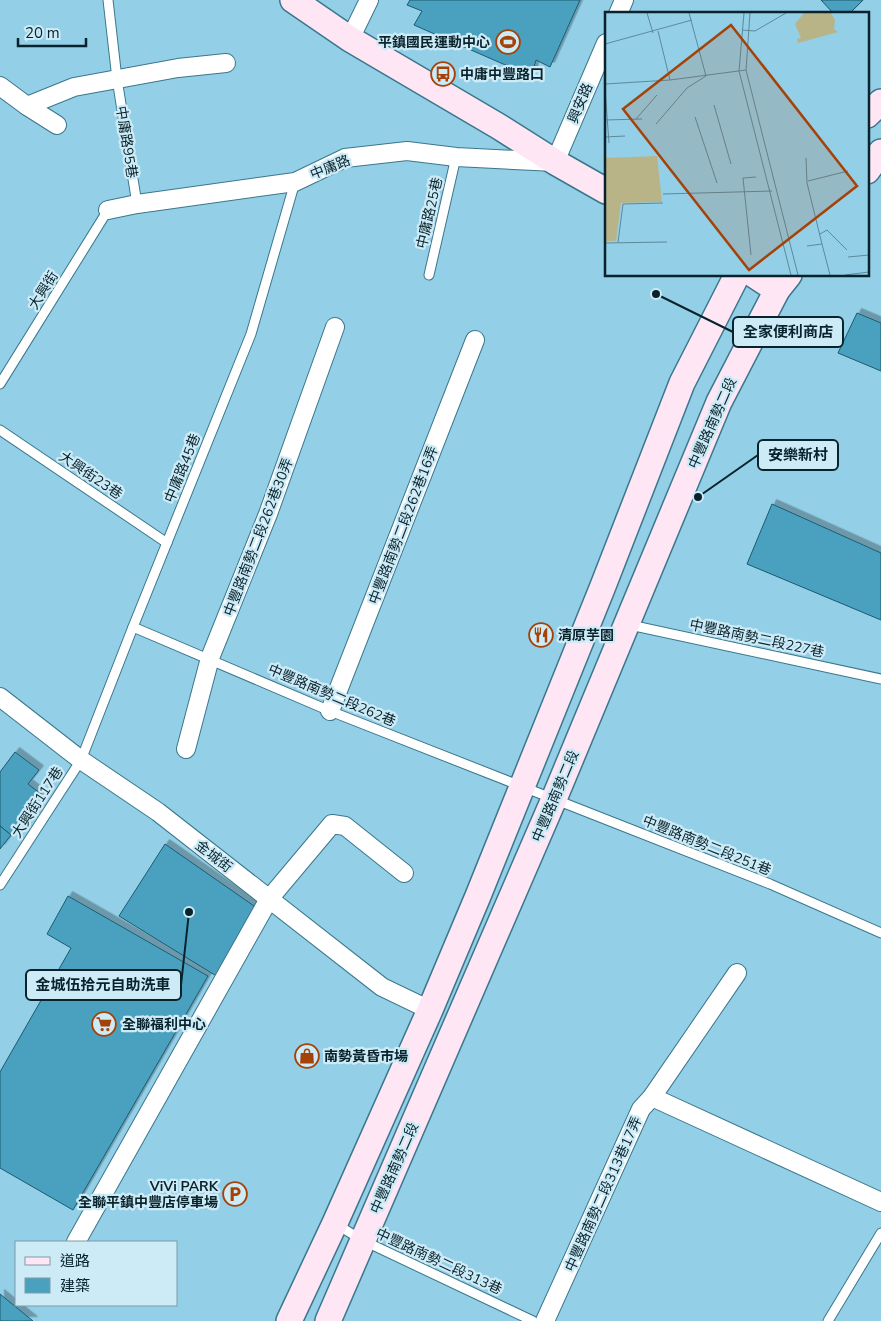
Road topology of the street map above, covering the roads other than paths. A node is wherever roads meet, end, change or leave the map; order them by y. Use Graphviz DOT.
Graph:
graph roads {
  1 [pos="108,0"];
  2 [pos="293,0"];
  3 [pos="369,0"];
  4 [pos="624,0"];
  5 [pos="619,12"];
  6 [pos="350,39"];
  7 [pos="605,45"];
  8 [pos="226,63"];
  9 [pos="117,79"];
  10 [pos="0,86"];
  11 [pos="881,102"];
  12 [pos="27,106"];
  13 [pos="868,114"];
  14 [pos="57,125"];
  15 [pos="881,152"];
  16 [pos="456,157"];
  17 [pos="555,162"];
  18 [pos="868,170"];
  19 [pos="295,182"];
  20 [pos="605,190"];
  21 [pos="137,204"];
  22 [pos="108,210"];
  23 [pos="429,275"];
  24 [pos="736,276"];
  25 [pos="758,276"];
  26 [pos="783,283"];
  27 [pos="335,327"];
  28 [pos="475,340"];
  29 [pos="4,370"];
  30 [pos="0,384"];
  31 [pos="0,430"];
  32 [pos="167,543"];
  33 [pos="627,624"];
  34 [pos="133,627"];
  35 [pos="210,658"];
  36 [pos="881,679"];
  37 [pos="0,697"];
  38 [pos="330,711"];
  39 [pos="186,748"];
  40 [pos="81,760"];
  41 [pos="522,787"];
  42 [pos="554,799"];
  43 [pos="404,872"];
  44 [pos="0,885"];
  45 [pos="269,899"];
  46 [pos="881,933"];
  47 [pos="737,973"];
  48 [pos="430,1010"];
  49 [pos="652,1097"];
  50 [pos="881,1202"];
  51 [pos="335,1223"];
  52 [pos="881,1233"];
  53 [pos="362,1240"];
  54 [pos="77,1241"];
  55 [pos="288,1321"];
  56 [pos="328,1321"];
  57 [pos="533,1321"];
  58 [pos="546,1321"];
  59 [pos="828,1321"];
  1 -- 9 [label="lane, 中庸路95巷"];
  2 -- 6 [label="main road, 中庸路"];
  3 -- 6 [label="street"];
  4 -- 5 [label="street"];
  6 -- 17 [label="main road, 中庸路"];
  7 -- 17 [label="street, 興安路"];
  8 -- 9 [label="street"];
  9 -- 12 [label="street"];
  9 -- 21 [label="lane, 中庸路95巷"];
  10 -- 12 [label="street"];
  11 -- 13 [label="main road"];
  12 -- 14 [label="street"];
  15 -- 18 [label="main road"];
  16 -- 17 [label="street, 中庸路"];
  16 -- 19 [label="street, 中庸路"];
  16 -- 23 [label="lane, 中庸路25巷"];
  17 -- 20 [label="main road, 中庸路"];
  19 -- 21 [label="street, 中庸路"];
  19 -- 32 [label="lane, 中庸路45巷"];
  21 -- 22 [label="street, 中庸路"];
  22 -- 29 [label="lane, 大興街"];
  24 -- 41 [label="main road"];
  25 -- 26 [label="main road"];
  26 -- 33 [label="main road, 中豐路南勢二段"];
  27 -- 35 [label="street, 中豐路南勢二段262巷30弄"];
  28 -- 38 [label="street, 中豐路南勢二段262巷16弄"];
  29 -- 30 [label="lane, 大興街"];
  31 -- 32 [label="lane, 大興街23巷"];
  32 -- 34 [label="lane, 中庸路45巷"];
  33 -- 36 [label="lane, 中豐路南勢二段227巷"];
  33 -- 42 [label="main road, 中豐路南勢二段"];
  34 -- 35 [label="lane, 中豐路南勢二段262巷"];
  34 -- 40 [label="lane, 中庸路45巷"];
  35 -- 38 [label="lane, 中豐路南勢二段262巷"];
  35 -- 39 [label="street, 中豐路南勢二段262巷30弄"];
  37 -- 40 [label="street, 金城街"];
  38 -- 41 [label="lane, 中豐路南勢二段262巷"];
  40 -- 44 [label="lane, 大興街117巷"];
  40 -- 45 [label="street, 金城街"];
  41 -- 42 [label="lane, 中豐路南勢二段251巷"];
  41 -- 48 [label="main road"];
  42 -- 46 [label="lane, 中豐路南勢二段251巷"];
  42 -- 53 [label="main road, 中豐路南勢二段"];
  43 -- 45 [label="street"];
  45 -- 48 [label="street, 金城街"];
  45 -- 54 [label="street"];
  47 -- 49 [label="street, 中豐路南勢二段313巷17弄"];
  48 -- 51 [label="main road"];
  49 -- 50 [label="street"];
  49 -- 58 [label="street, 中豐路南勢二段313巷17弄"];
  51 -- 53 [label="lane, 中豐路南勢二段313巷"];
  51 -- 55 [label="main road"];
  52 -- 59 [label="lane"];
  53 -- 56 [label="main road, 中豐路南勢二段"];
  53 -- 57 [label="lane, 中豐路南勢二段313巷"];
}
